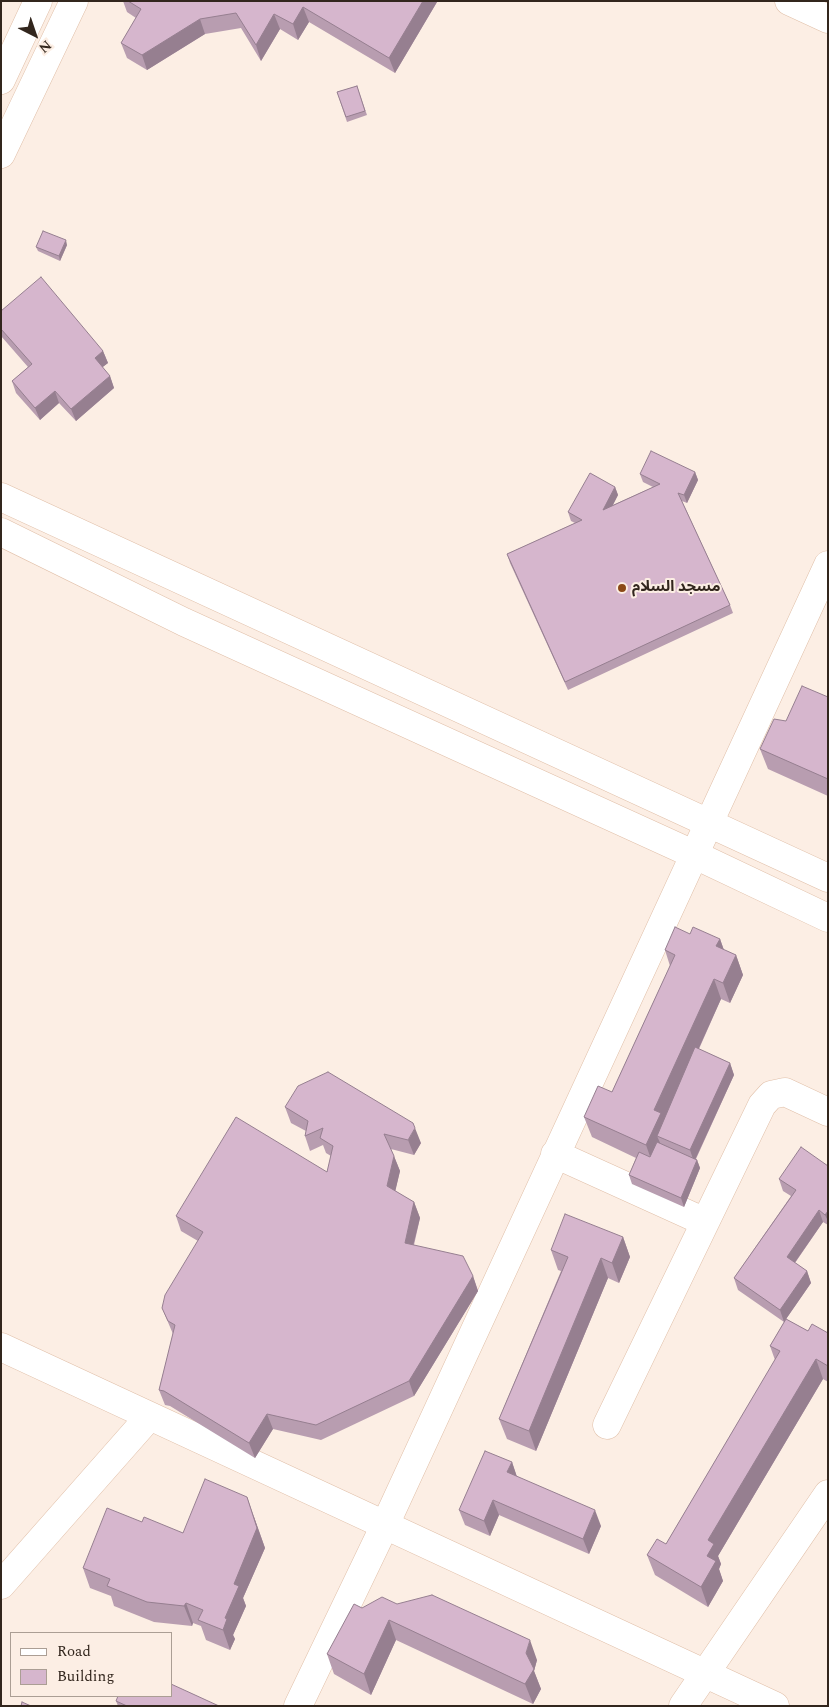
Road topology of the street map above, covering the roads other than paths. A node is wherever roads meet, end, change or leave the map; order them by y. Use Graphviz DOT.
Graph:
graph roads {
  1 [pos="38,1"];
  2 [pos="74,1"];
  3 [pos="790,1"];
  4 [pos="828,19"];
  5 [pos="1,80"];
  6 [pos="1,154"];
  7 [pos="1,497"];
  8 [pos="1,532"];
  9 [pos="828,565"];
  10 [pos="708,822"];
  11 [pos="693,854"];
  12 [pos="828,878"];
  13 [pos="828,918"];
  14 [pos="828,1112"];
  15 [pos="556,1154"];
  16 [pos="705,1222"];
  17 [pos="1,1347"];
  18 [pos="149,1417"];
  19 [pos="607,1425"];
  20 [pos="828,1494"];
  21 [pos="385,1525"];
  22 [pos="1,1585"];
  23 [pos="704,1672"];
  24 [pos="303,1704"];
  25 [pos="683,1706"];
  26 [pos="775,1706"];
  1 -- 5 [label="street"];
  2 -- 6 [label="street"];
  3 -- 4 [label="street"];
  7 -- 10 [label="street"];
  8 -- 11 [label="street"];
  9 -- 10 [label="street"];
  10 -- 11 [label="street"];
  10 -- 12 [label="street"];
  11 -- 13 [label="street"];
  11 -- 15 [label="street"];
  14 -- 16 [label="street"];
  15 -- 16 [label="street"];
  15 -- 21 [label="street"];
  16 -- 19 [label="street"];
  17 -- 18 [label="street"];
  18 -- 21 [label="street"];
  18 -- 22 [label="street"];
  20 -- 23 [label="street"];
  21 -- 23 [label="street"];
  21 -- 24 [label="street"];
  23 -- 25 [label="street"];
  23 -- 26 [label="street"];
}
